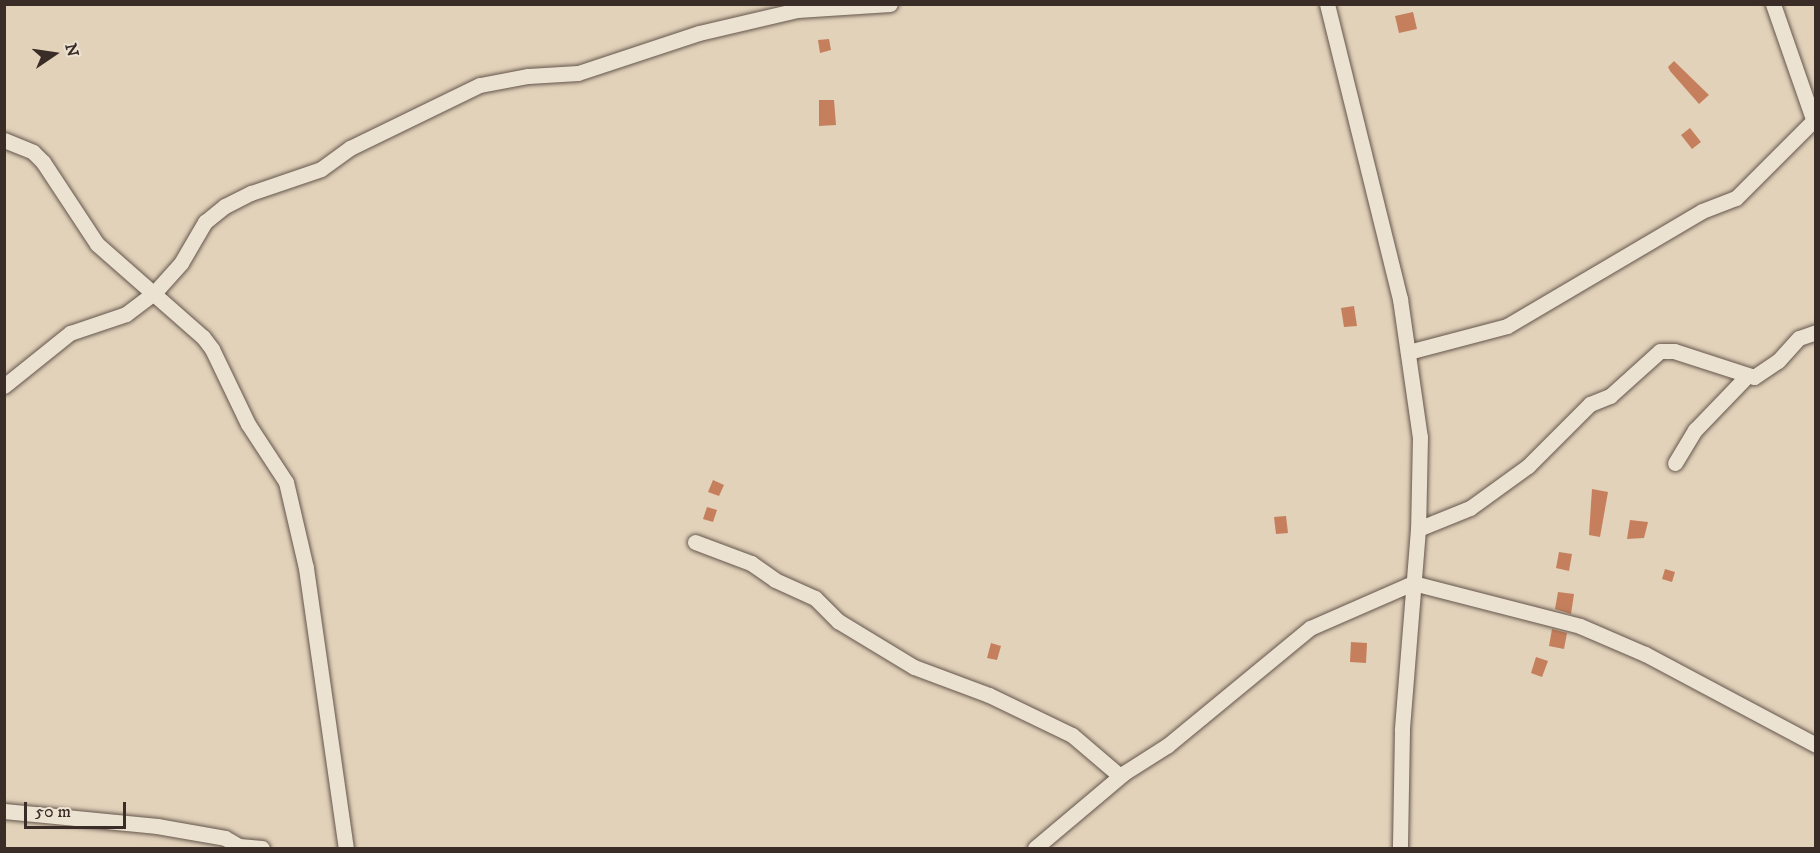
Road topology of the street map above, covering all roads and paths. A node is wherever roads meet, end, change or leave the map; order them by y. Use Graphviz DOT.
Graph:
graph roads {
  1 [pos="890,4"];
  2 [pos="1327,4"];
  3 [pos="1773,4"];
  4 [pos="796,7"];
  5 [pos="1814,118"];
  6 [pos="4,140"];
  7 [pos="155,292"];
  8 [pos="1815,332"];
  9 [pos="1408,352"];
  10 [pos="1747,376"];
  11 [pos="4,386"];
  12 [pos="1675,463"];
  13 [pos="1418,529"];
  14 [pos="695,542"];
  15 [pos="1413,583"];
  16 [pos="1815,746"];
  17 [pos="1120,776"];
  18 [pos="4,810"];
  19 [pos="262,849"];
  20 [pos="346,849"];
  21 [pos="1035,849"];
  22 [pos="1400,849"];
  1 -- 4 [label="street"];
  2 -- 9 [label="street"];
  3 -- 5 [label="street"];
  4 -- 7 [label="street"];
  5 -- 9 [label="street"];
  6 -- 7 [label="street"];
  7 -- 11 [label="street"];
  7 -- 20 [label="street"];
  8 -- 10 [label="street"];
  9 -- 13 [label="street"];
  10 -- 12 [label="street"];
  10 -- 13 [label="street"];
  13 -- 15 [label="street"];
  14 -- 17 [label="street"];
  15 -- 16 [label="street"];
  15 -- 17 [label="street"];
  15 -- 22 [label="street"];
  17 -- 21 [label="street"];
  18 -- 19 [label="street"];
}
